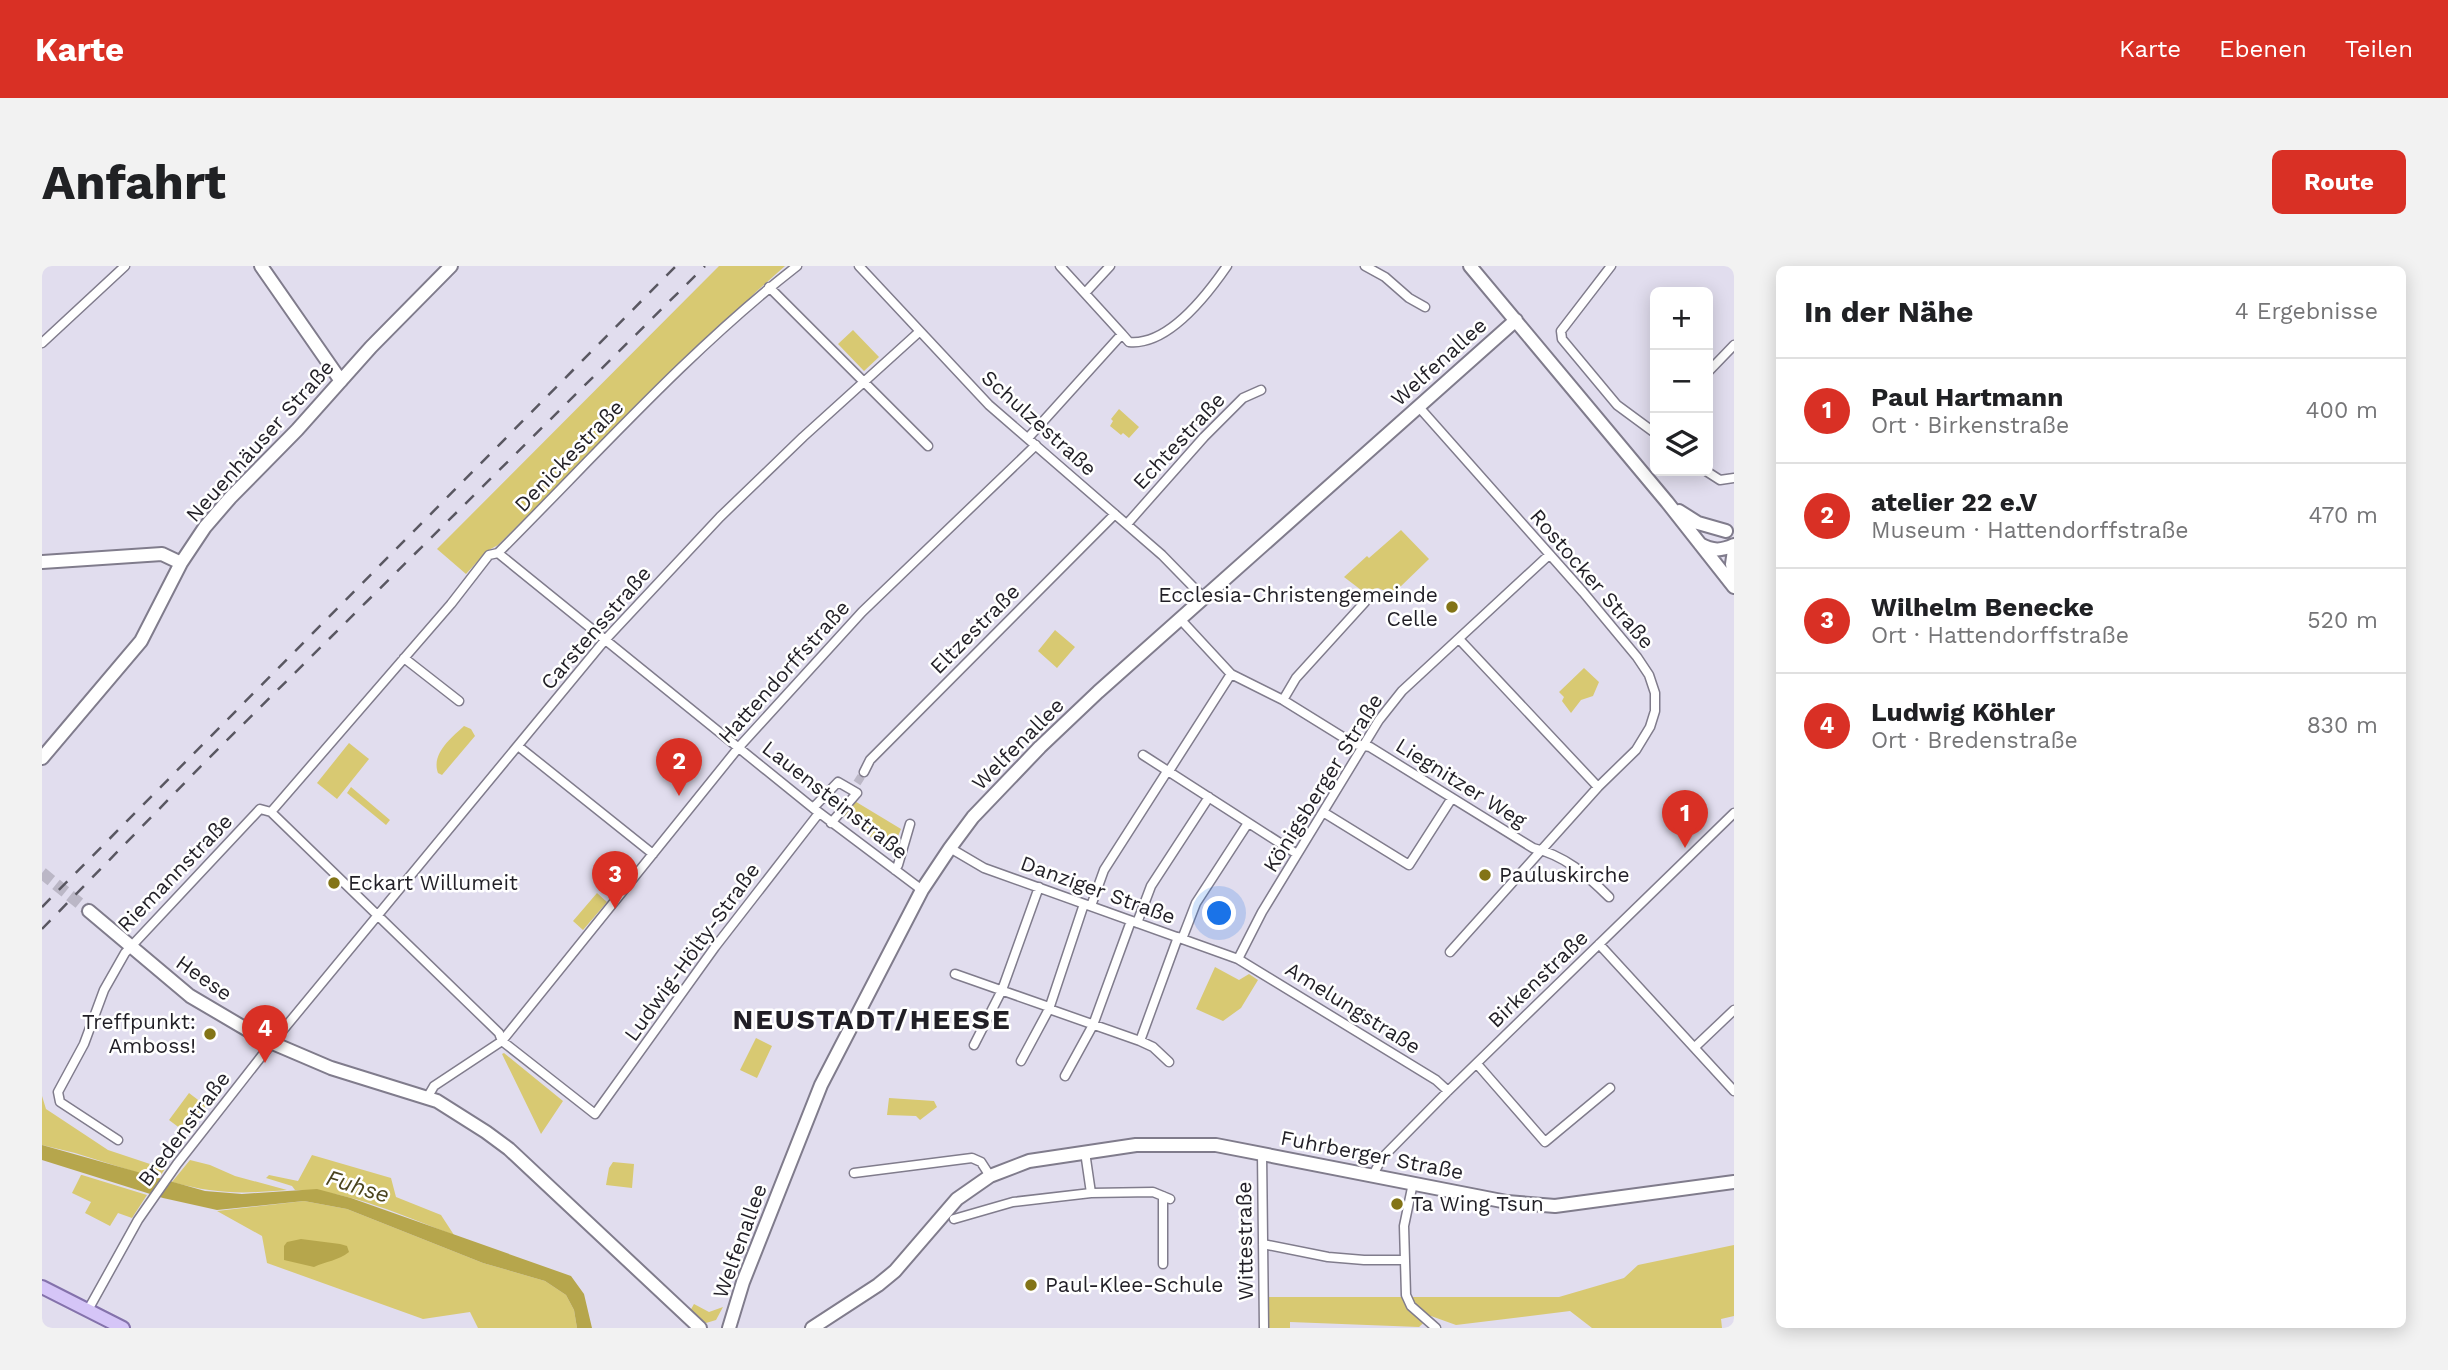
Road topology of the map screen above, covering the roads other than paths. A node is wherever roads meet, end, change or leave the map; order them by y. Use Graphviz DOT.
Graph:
graph roads {
  1 [pos="125,266"];
  2 [pos="261,266"];
  3 [pos="451,266"];
  4 [pos="797,266"];
  5 [pos="1060,266"];
  6 [pos="1110,266"];
  7 [pos="1227,266"];
  8 [pos="1365,266"];
  9 [pos="1470,266"];
  10 [pos="1611,266"];
  11 [pos="863,267"];
  12 [pos="769,286"];
  13 [pos="1085,293"];
  14 [pos="1425,307"];
  15 [pos="1516,320"];
  16 [pos="919,332"];
  17 [pos="1122,334"];
  18 [pos="42,343"];
  19 [pos="1733,350"];
  20 [pos="1713,368"];
  21 [pos="341,381"];
  22 [pos="863,382"];
  23 [pos="1261,390"];
  24 [pos="1418,406"];
  25 [pos="1650,427"];
  26 [pos="1028,438"];
  27 [pos="1036,445"];
  28 [pos="928,446"];
  29 [pos="1713,476"];
  30 [pos="1734,478"];
  31 [pos="1667,502"];
  32 [pos="1115,514"];
  33 [pos="1127,524"];
  34 [pos="1730,531"];
  35 [pos="1734,548"];
  36 [pos="1707,550"];
  37 [pos="494,554"];
  38 [pos="1549,555"];
  39 [pos="42,562"];
  40 [pos="181,563"];
  41 [pos="1734,574"];
  42 [pos="1734,587"];
  43 [pos="1204,598"];
  44 [pos="1365,602"];
  45 [pos="1181,620"];
  46 [pos="1459,639"];
  47 [pos="605,640"];
  48 [pos="404,658"];
  49 [pos="1231,674"];
  50 [pos="1283,700"];
  51 [pos="459,701"];
  52 [pos="1362,745"];
  53 [pos="518,746"];
  54 [pos="739,747"];
  55 [pos="1143,755"];
  56 [pos="42,758"];
  57 [pos="1169,771"];
  58 [pos="864,772"];
  59 [pos="1598,787"];
  60 [pos="1209,797"];
  61 [pos="1452,798"];
  62 [pos="816,810"];
  63 [pos="271,812"];
  64 [pos="1323,812"];
  65 [pos="1734,813"];
  66 [pos="831,823"];
  67 [pos="1248,823"];
  68 [pos="910,824"];
  69 [pos="950,848"];
  70 [pos="1541,850"];
  71 [pos="653,853"];
  72 [pos="1297,854"];
  73 [pos="895,870"];
  74 [pos="1039,887"];
  75 [pos="922,890"];
  76 [pos="1609,897"];
  77 [pos="1088,905"];
  78 [pos="89,911"];
  79 [pos="378,917"];
  80 [pos="1134,922"];
  81 [pos="1180,938"];
  82 [pos="1599,944"];
  83 [pos="130,946"];
  84 [pos="1450,952"];
  85 [pos="1238,959"];
  86 [pos="955,974"];
  87 [pos="1002,990"];
  88 [pos="1049,1008"];
  89 [pos="1734,1010"];
  90 [pos="1093,1025"];
  91 [pos="502,1041"];
  92 [pos="1140,1041"];
  93 [pos="272,1044"];
  94 [pos="974,1045"];
  95 [pos="1695,1048"];
  96 [pos="1021,1061"];
  97 [pos="1169,1062"];
  98 [pos="1477,1064"];
  99 [pos="1065,1076"];
  100 [pos="1610,1088"];
  101 [pos="1448,1091"];
  102 [pos="1734,1091"];
  103 [pos="427,1098"];
  104 [pos="118,1140"];
  105 [pos="1085,1152"];
  106 [pos="1262,1153"];
  107 [pos="854,1173"];
  108 [pos="1373,1175"];
  109 [pos="990,1176"];
  110 [pos="1734,1182"];
  111 [pos="1413,1183"];
  112 [pos="1091,1193"];
  113 [pos="954,1219"];
  114 [pos="1263,1244"];
  115 [pos="1405,1259"];
  116 [pos="1163,1264"];
  117 [pos="42,1287"];
  118 [pos="90,1304"];
  119 [pos="123,1328"];
  120 [pos="700,1328"];
  121 [pos="729,1328"];
  122 [pos="812,1328"];
  123 [pos="1264,1328"];
  124 [pos="1436,1328"];
  1 -- 18 [label="street"];
  2 -- 21 [label="street"];
  3 -- 21 [label="street, Neuenhäuser Straße"];
  4 -- 12 [label="street, Denickestraße"];
  5 -- 13 [label="street"];
  6 -- 13 [label="street"];
  7 -- 17 [label="street"];
  8 -- 14 [label="street"];
  9 -- 15 [label="street"];
  10 -- 25 [label="street"];
  11 -- 16 [label="street, Schulzestraße"];
  12 -- 22 [label="street"];
  12 -- 37 [label="street, Denickestraße"];
  13 -- 17 [label="street"];
  15 -- 24 [label="street, Welfenallee"];
  15 -- 31 [label="street"];
  16 -- 22 [label="street, Carstensstraße"];
  16 -- 26 [label="street, Schulzestraße"];
  17 -- 26 [label="street"];
  19 -- 20 [label="street"];
  21 -- 40 [label="street, Neuenhäuser Straße"];
  22 -- 28 [label="street"];
  22 -- 47 [label="street, Carstensstraße"];
  23 -- 33 [label="street, Echtestraße"];
  24 -- 38 [label="street, Rostocker Straße"];
  24 -- 43 [label="street, Welfenallee"];
  26 -- 27 [label="street, Schulzestraße"];
  27 -- 32 [label="street, Schulzestraße"];
  27 -- 54 [label="street, Hattendorffstraße"];
  29 -- 30 [label="street"];
  31 -- 34 [label="street"];
  31 -- 36 [label="street"];
  32 -- 33 [label="street, Schulzestraße"];
  32 -- 58 [label="street, Eltzestraße"];
  33 -- 43 [label="street, Schulzestraße"];
  34 -- 36 [label="street"];
  35 -- 36 [label="street"];
  35 -- 41 [label="street"];
  36 -- 42 [label="street"];
  37 -- 47 [label="street, Lauensteinstraße"];
  37 -- 48 [label="street, Denickestraße"];
  38 -- 46 [label="street, Königsberger Straße"];
  38 -- 59 [label="street, Rostocker Straße"];
  39 -- 40 [label="street"];
  40 -- 56 [label="street, Neuenhäuser Straße"];
  43 -- 45 [label="street, Welfenallee"];
  44 -- 50 [label="street"];
  45 -- 49 [label="street"];
  45 -- 69 [label="street, Welfenallee"];
  46 -- 52 [label="street, Königsberger Straße"];
  46 -- 59 [label="street"];
  47 -- 53 [label="street, Carstensstraße"];
  47 -- 54 [label="street, Lauensteinstraße"];
  48 -- 51 [label="street"];
  48 -- 63 [label="street, Denickestraße"];
  49 -- 50 [label="street, Liegnitzer Weg"];
  49 -- 57 [label="street"];
  50 -- 52 [label="street, Liegnitzer Weg"];
  52 -- 61 [label="street, Liegnitzer Weg"];
  52 -- 64 [label="street, Königsberger Straße"];
  53 -- 71 [label="street"];
  53 -- 79 [label="street, Carstensstraße"];
  54 -- 62 [label="street, Lauensteinstraße"];
  54 -- 71 [label="street, Hattendorffstraße"];
  55 -- 57 [label="street"];
  57 -- 60 [label="street"];
  57 -- 77 [label="street"];
  59 -- 70 [label="street, Rostocker Straße"];
  60 -- 67 [label="street"];
  60 -- 80 [label="street"];
  61 -- 64 [label="street"];
  61 -- 70 [label="street, Liegnitzer Weg"];
  62 -- 66 [label="street, Lauensteinstraße"];
  62 -- 66 [label="street, Ludwig-Hölty-Straße"];
  62 -- 91 [label="street, Ludwig-Hölty-Straße"];
  63 -- 79 [label="street"];
  63 -- 83 [label="street, Riemannstraße"];
  64 -- 72 [label="street, Königsberger Straße"];
  65 -- 82 [label="street, Birkenstraße"];
  66 -- 73 [label="street, Lauensteinstraße"];
  67 -- 72 [label="street"];
  67 -- 81 [label="street"];
  68 -- 73 [label="street"];
  69 -- 74 [label="street, Danziger Straße"];
  69 -- 75 [label="street, Welfenallee"];
  70 -- 76 [label="street"];
  70 -- 84 [label="street, Rostocker Straße"];
  71 -- 91 [label="street, Hattendorffstraße"];
  72 -- 85 [label="street, Königsberger Straße"];
  73 -- 75 [label="street, Lauensteinstraße"];
  74 -- 77 [label="street, Danziger Straße"];
  74 -- 87 [label="street"];
  75 -- 121 [label="street, Welfenallee"];
  77 -- 80 [label="street, Danziger Straße"];
  77 -- 88 [label="street"];
  78 -- 83 [label="street, Heese"];
  79 -- 91 [label="street"];
  79 -- 93 [label="street, Bredenstraße"];
  80 -- 81 [label="street, Danziger Straße"];
  80 -- 90 [label="street"];
  81 -- 85 [label="street, Danziger Straße"];
  81 -- 92 [label="street"];
  82 -- 95 [label="street"];
  82 -- 98 [label="street, Birkenstraße"];
  83 -- 93 [label="street, Heese"];
  83 -- 104 [label="street, Riemannstraße"];
  85 -- 101 [label="street, Amelungstraße"];
  86 -- 87 [label="street"];
  87 -- 88 [label="street"];
  87 -- 94 [label="street"];
  88 -- 90 [label="street"];
  88 -- 96 [label="street"];
  89 -- 95 [label="street"];
  90 -- 92 [label="street"];
  90 -- 99 [label="street"];
  91 -- 103 [label="street"];
  92 -- 97 [label="street"];
  93 -- 103 [label="street, Heese"];
  93 -- 118 [label="street, Bredenstraße"];
  95 -- 102 [label="street"];
  98 -- 100 [label="street"];
  98 -- 101 [label="street, Birkenstraße"];
  101 -- 108 [label="street, Birkenstraße"];
  103 -- 120 [label="street, Heese"];
  105 -- 106 [label="street, Fuhrberger Straße"];
  105 -- 109 [label="street, Fuhrberger Straße"];
  105 -- 112 [label="street"];
  106 -- 108 [label="street, Fuhrberger Straße"];
  106 -- 114 [label="street, Wittestraße"];
  107 -- 109 [label="street"];
  108 -- 111 [label="street, Fuhrberger Straße"];
  109 -- 122 [label="street, Fuhrberger Straße"];
  110 -- 111 [label="street, Fuhrberger Straße"];
  111 -- 115 [label="street"];
  112 -- 113 [label="street"];
  112 -- 116 [label="street"];
  114 -- 115 [label="street"];
  114 -- 123 [label="street, Wittestraße"];
  115 -- 124 [label="street"];
  117 -- 118 [label="main road"];
  118 -- 119 [label="main road"];
}
